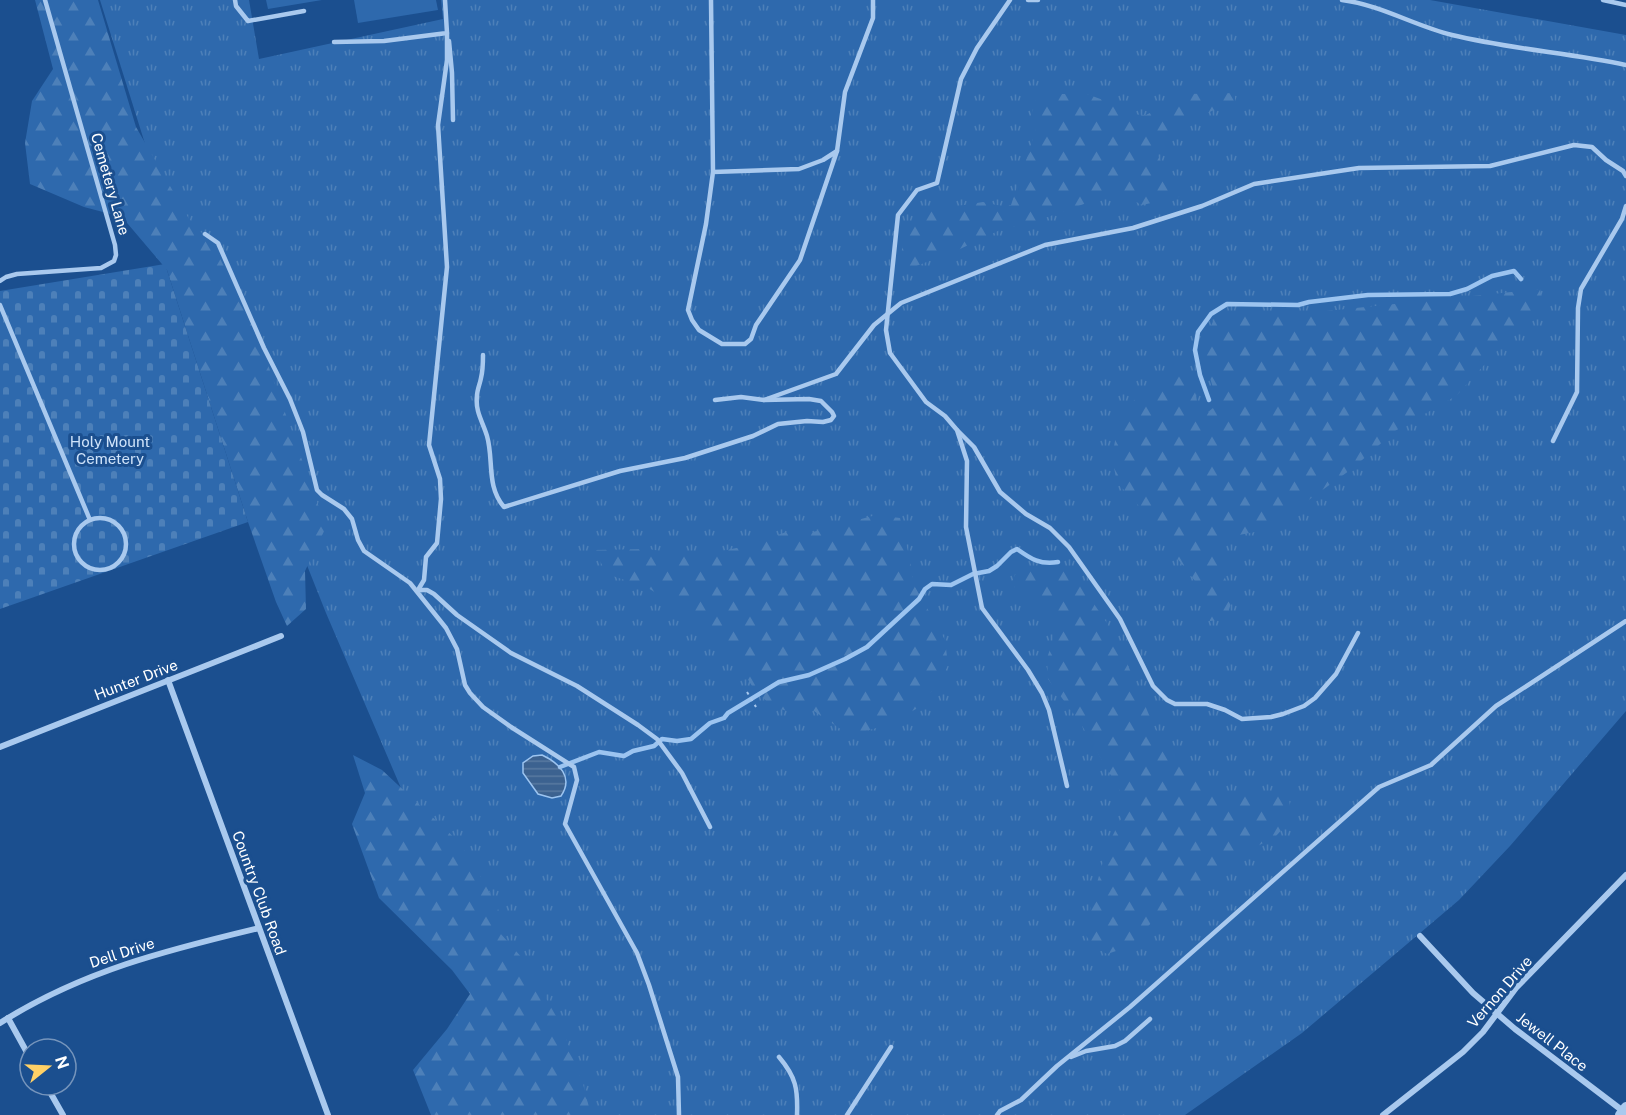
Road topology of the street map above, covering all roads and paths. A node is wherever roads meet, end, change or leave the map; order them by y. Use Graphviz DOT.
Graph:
graph roads {
  1 [pos="45,0"];
  2 [pos="235,0"];
  3 [pos="445,0"];
  4 [pos="711,0"];
  5 [pos="873,0"];
  6 [pos="1010,0"];
  7 [pos="1028,0"];
  8 [pos="1038,0"];
  9 [pos="1342,0"];
  10 [pos="1603,0"];
  11 [pos="1626,5"];
  12 [pos="304,11"];
  13 [pos="447,33"];
  14 [pos="334,42"];
  15 [pos="1626,65"];
  16 [pos="453,120"];
  17 [pos="837,151"];
  18 [pos="713,172"];
  19 [pos="1626,177"];
  20 [pos="1626,206"];
  21 [pos="205,234"];
  22 [pos="0,281"];
  23 [pos="0,305"];
  24 [pos="887,314"];
  25 [pos="483,355"];
  26 [pos="715,400"];
  27 [pos="764,400"];
  28 [pos="957,430"];
  29 [pos="1553,441"];
  30 [pos="90,520"];
  31 [pos="418,590"];
  32 [pos="1626,621"];
  33 [pos="1358,633"];
  34 [pos="281,636"];
  35 [pos="168,680"];
  36 [pos="747,692"];
  37 [pos="756,707"];
  38 [pos="0,747"];
  39 [pos="1067,786"];
  40 [pos="710,827"];
  41 [pos="1626,875"];
  42 [pos="259,928"];
  43 [pos="1420,936"];
  44 [pos="1497,1014"];
  45 [pos="8,1018"];
  46 [pos="1150,1019"];
  47 [pos="0,1023"];
  48 [pos="18,1037"];
  49 [pos="891,1047"];
  50 [pos="779,1057"];
  51 [pos="1066,1059"];
  52 [pos="53,1097"];
  53 [pos="1623,1111"];
  54 [pos="63,1115"];
  55 [pos="328,1115"];
  56 [pos="679,1115"];
  57 [pos="797,1115"];
  58 [pos="847,1115"];
  59 [pos="997,1115"];
  60 [pos="1383,1115"];
  1 -- 22 [label="lane, Cemetery Lane"];
  2 -- 12 [label="lane"];
  3 -- 13 [label="lane"];
  4 -- 18 [label="lane"];
  5 -- 17 [label="lane"];
  6 -- 24 [label="lane"];
  7 -- 8 [label="lane"];
  9 -- 15 [label="lane"];
  10 -- 11 [label="lane"];
  13 -- 14 [label="lane"];
  13 -- 16 [label="lane"];
  13 -- 31 [label="lane"];
  17 -- 18 [label="lane"];
  17 -- 18 [label="lane"];
  19 -- 24 [label="lane"];
  20 -- 29 [label="lane"];
  21 -- 31 [label="lane"];
  23 -- 30 [label="lane"];
  24 -- 27 [label="lane"];
  24 -- 28 [label="lane"];
  25 -- 27 [label="lane"];
  26 -- 27 [label="lane"];
  28 -- 33 [label="lane"];
  28 -- 39 [label="lane"];
  30 -- 30 [label="lane"];
  31 -- 40 [label="lane"];
  31 -- 56 [label="lane"];
  32 -- 51 [label="lane"];
  34 -- 35 [label="street, Hunter Drive"];
  35 -- 38 [label="street, Hunter Drive"];
  35 -- 42 [label="street, Country Club Road"];
  36 -- 37 [label="path"];
  41 -- 44 [label="street, Vernon Drive"];
  42 -- 45 [label="street, Dell Drive"];
  42 -- 55 [label="street, Country Club Road"];
  43 -- 44 [label="street, Jewell Place"];
  44 -- 53 [label="street, Jewell Place"];
  44 -- 60 [label="street, Vernon Drive"];
  45 -- 47 [label="street, Dell Drive"];
  45 -- 48 [label="street"];
  46 -- 51 [label="lane"];
  49 -- 58 [label="lane"];
  50 -- 57 [label="lane"];
  51 -- 59 [label="lane"];
  52 -- 54 [label="street"];
}
